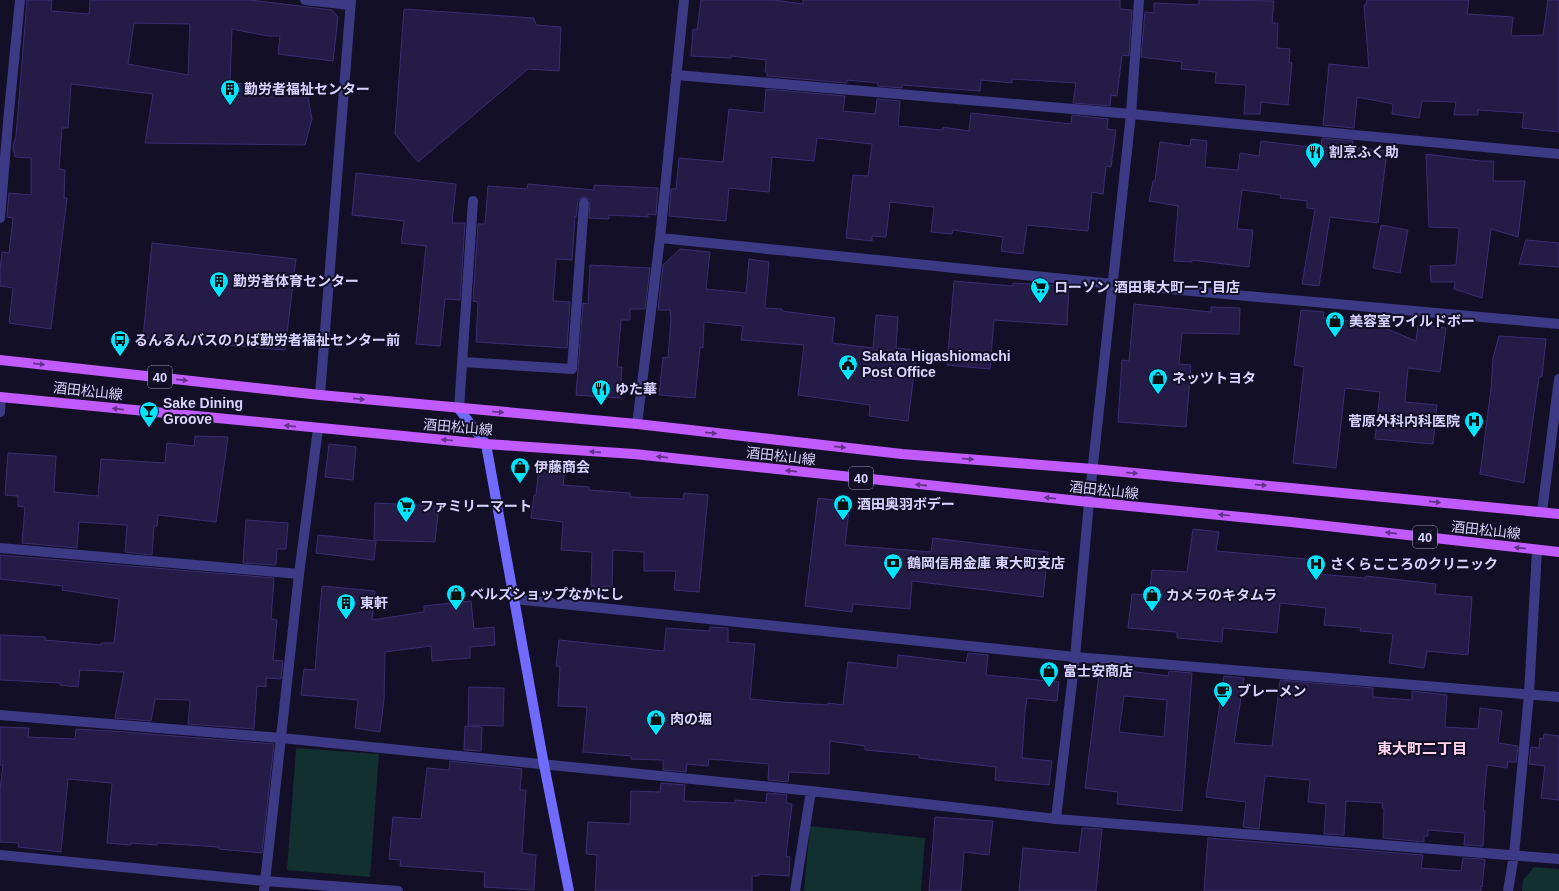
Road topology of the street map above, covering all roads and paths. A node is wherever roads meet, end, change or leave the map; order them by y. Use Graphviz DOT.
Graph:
graph roads {
  1 [pos="20,0"];
  2 [pos="305,0"];
  3 [pos="684,0"];
  4 [pos="1139,0"];
  5 [pos="350,2"];
  6 [pos="676,75"];
  7 [pos="1131,114"];
  8 [pos="4,121"];
  9 [pos="1559,154"];
  10 [pos="473,201"];
  11 [pos="584,203"];
  12 [pos="0,218"];
  13 [pos="660,238"];
  14 [pos="1113,284"];
  15 [pos="1559,324"];
  16 [pos="0,360"];
  17 [pos="463,362"];
  18 [pos="1559,379"];
  19 [pos="320,395"];
  20 [pos="1,397"];
  21 [pos="459,409"];
  22 [pos="0,412"];
  23 [pos="638,424"];
  24 [pos="318,429"];
  25 [pos="486,444"];
  26 [pos="1093,469"];
  27 [pos="1089,502"];
  28 [pos="1542,512"];
  29 [pos="1559,514"];
  30 [pos="0,548"];
  31 [pos="1537,550"];
  32 [pos="1559,552"];
  33 [pos="299,574"];
  34 [pos="514,599"];
  35 [pos="1075,657"];
  36 [pos="1529,694"];
  37 [pos="1559,697"];
  38 [pos="0,715"];
  39 [pos="281,738"];
  40 [pos="544,765"];
  41 [pos="811,791"];
  42 [pos="1056,819"];
  43 [pos="0,855"];
  44 [pos="1514,855"];
  45 [pos="1559,859"];
  46 [pos="265,886"];
  47 [pos="398,891"];
  48 [pos="569,891"];
  49 [pos="795,891"];
  50 [pos="1508,891"];
  1 -- 8 [label="street"];
  2 -- 5 [label="street"];
  3 -- 6 [label="street"];
  4 -- 7 [label="street"];
  5 -- 19 [label="street"];
  6 -- 7 [label="street"];
  6 -- 13 [label="street"];
  7 -- 9 [label="street"];
  7 -- 14 [label="street"];
  8 -- 12 [label="street"];
  10 -- 17 [label="street"];
  11 -- 17 [label="street"];
  13 -- 14 [label="street"];
  13 -- 23 [label="street"];
  14 -- 15 [label="street"];
  14 -- 26 [label="street"];
  16 -- 19 [label="main road, 酒田松山線 / 40, one-way"];
  17 -- 21 [label="street"];
  18 -- 28 [label="street"];
  19 -- 21 [label="main road, 酒田松山線 / 40, one-way"];
  20 -- 22 [label="street"];
  24 -- 20 [label="main road, 酒田松山線 / 40, one-way"];
  21 -- 23 [label="main road, 酒田松山線 / 40, one-way"];
  21 -- 25 [label="street"];
  23 -- 26 [label="main road, 酒田松山線 / 40, one-way"];
  25 -- 24 [label="main road, 酒田松山線 / 40, one-way"];
  24 -- 33 [label="street"];
  27 -- 25 [label="main road, 酒田松山線 / 40, one-way"];
  25 -- 34 [label="street"];
  26 -- 27 [label="street"];
  26 -- 28 [label="main road, 酒田松山線 / 40, one-way"];
  31 -- 27 [label="main road, 酒田松山線 / 40, one-way"];
  27 -- 35 [label="street"];
  28 -- 29 [label="main road, 酒田松山線 / 40"];
  30 -- 33 [label="street"];
  31 -- 32 [label="main road, 酒田松山線 / 40"];
  31 -- 36 [label="street"];
  33 -- 39 [label="street"];
  34 -- 35 [label="street"];
  34 -- 40 [label="street"];
  35 -- 36 [label="street"];
  35 -- 42 [label="street"];
  36 -- 37 [label="street"];
  36 -- 44 [label="street"];
  38 -- 39 [label="street"];
  39 -- 40 [label="street"];
  39 -- 46 [label="street"];
  40 -- 41 [label="street"];
  40 -- 48 [label="street"];
  41 -- 42 [label="street"];
  41 -- 49 [label="street"];
  42 -- 44 [label="street"];
  43 -- 46 [label="street"];
  44 -- 45 [label="street"];
  44 -- 50 [label="street"];
  46 -- 47 [label="street"];
}
